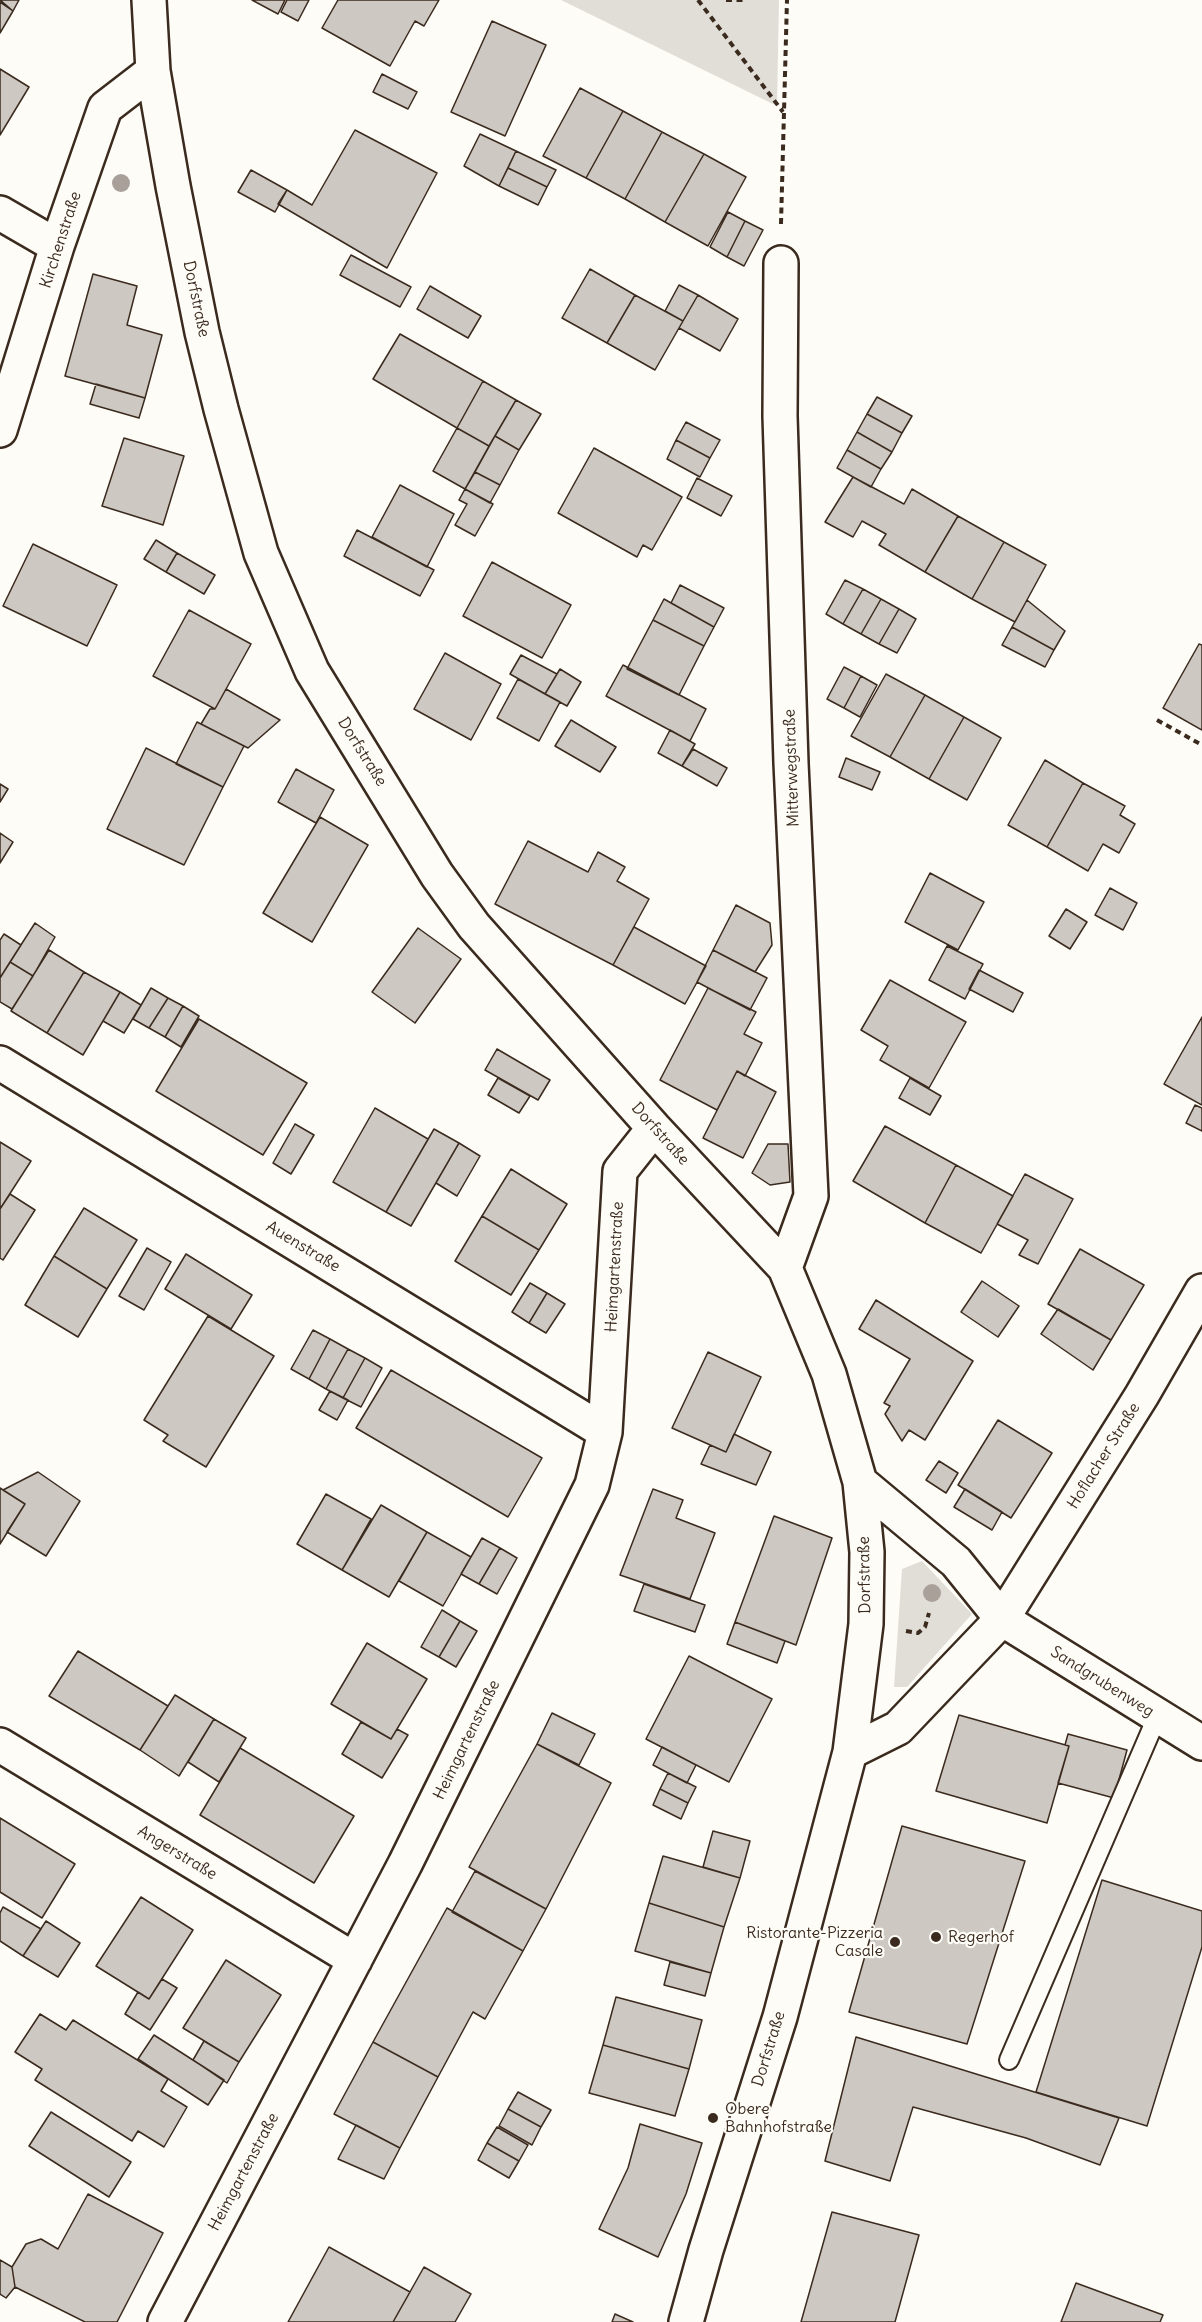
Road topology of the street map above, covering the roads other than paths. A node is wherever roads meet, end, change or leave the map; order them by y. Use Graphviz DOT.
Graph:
graph roads {
  1 [pos="149,0"];
  2 [pos="153,71"];
  3 [pos="0,213"];
  4 [pos="57,246"];
  5 [pos="781,263"];
  6 [pos="0,430"];
  7 [pos="0,1063"];
  8 [pos="654,1128"];
  9 [pos="785,1268"];
  10 [pos="1202,1291"];
  11 [pos="605,1432"];
  12 [pos="860,1482"];
  13 [pos="1002,1619"];
  14 [pos="1157,1717"];
  15 [pos="1202,1743"];
  16 [pos="0,1745"];
  17 [pos="850,1752"];
  18 [pos="355,1960"];
  19 [pos="1009,2060"];
  20 [pos="165,2322"];
  21 [pos="686,2322"];
  1 -- 2 [label="street, Dorfstraße"];
  2 -- 4 [label="street, Kirchenstraße"];
  2 -- 8 [label="street, Dorfstraße"];
  3 -- 4 [label="street"];
  4 -- 6 [label="street, Kirchenstraße"];
  5 -- 9 [label="street, Mitterwegstraße"];
  7 -- 11 [label="street, Auenstraße"];
  8 -- 9 [label="street, Dorfstraße"];
  8 -- 11 [label="street, Heimgartenstraße"];
  9 -- 12 [label="street, Dorfstraße"];
  10 -- 13 [label="street, Hoflacher Straße"];
  11 -- 18 [label="street, Heimgartenstraße"];
  12 -- 13 [label="street"];
  12 -- 17 [label="street, Dorfstraße"];
  13 -- 14 [label="street, Sandgrubenweg"];
  13 -- 17 [label="street, Hoflacher Straße"];
  14 -- 15 [label="street, Sandgrubenweg"];
  14 -- 19 [label="lane"];
  16 -- 18 [label="street, Angerstraße"];
  17 -- 21 [label="street, Dorfstraße"];
  18 -- 20 [label="street, Heimgartenstraße"];
}
